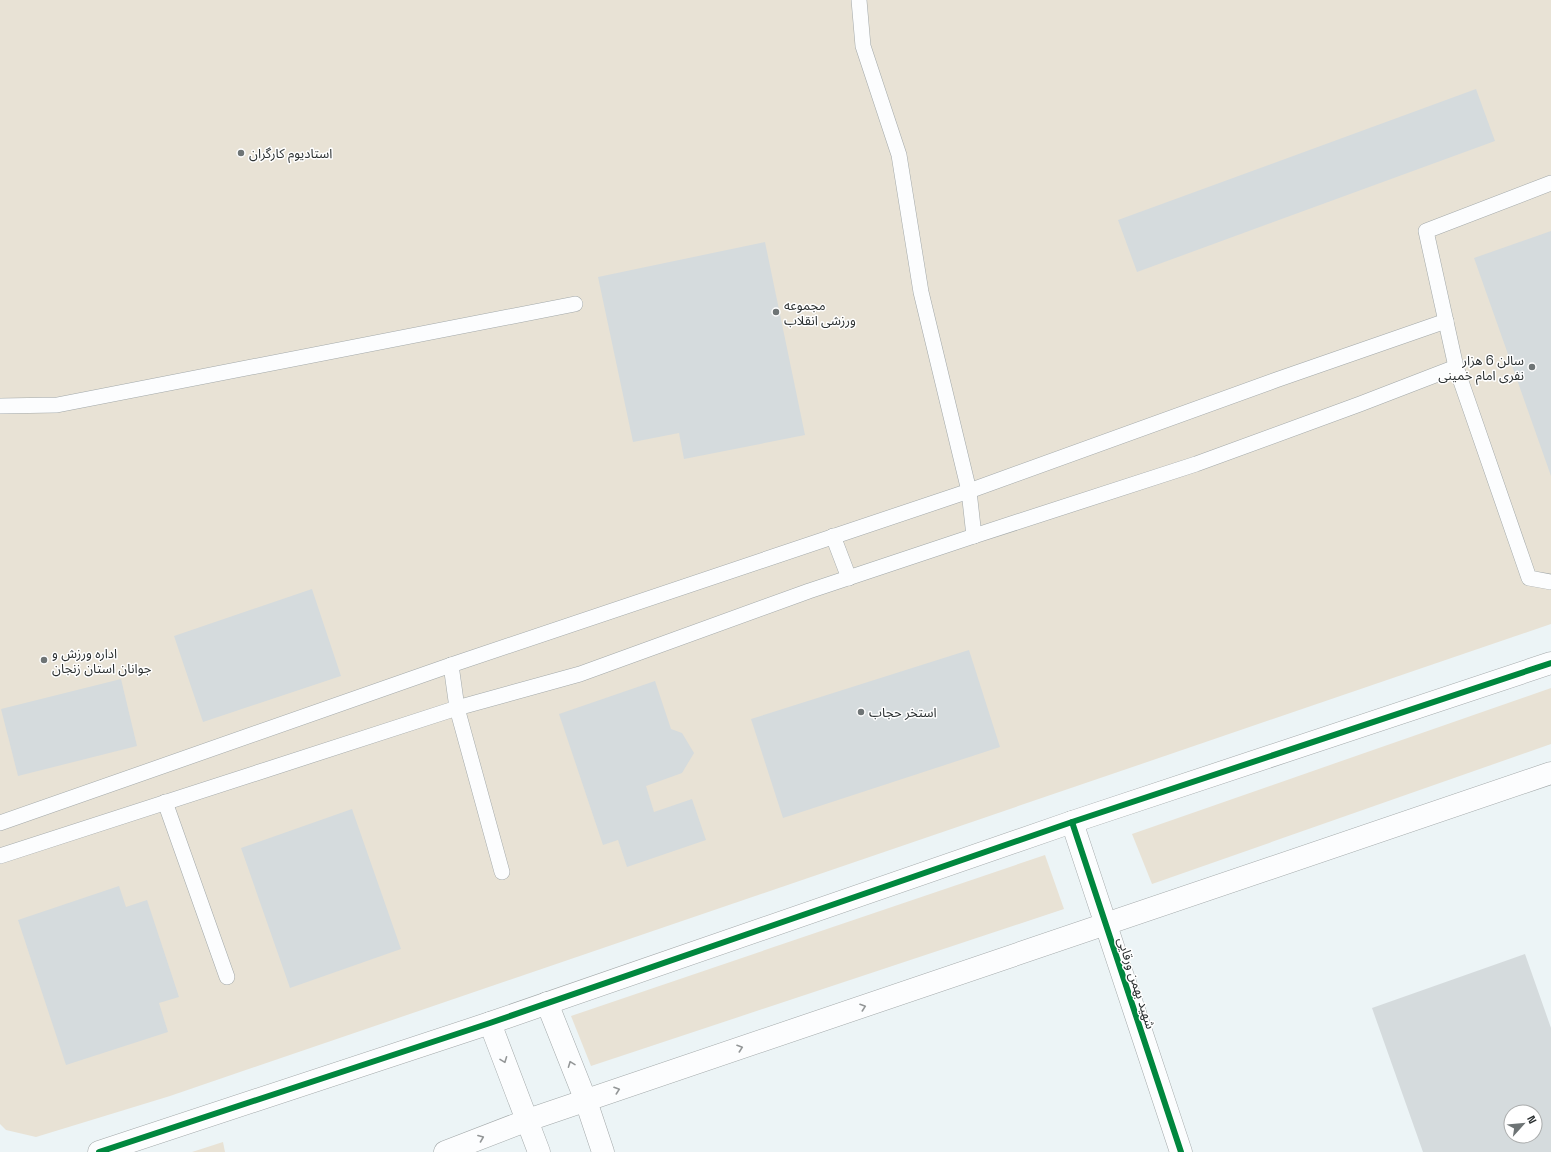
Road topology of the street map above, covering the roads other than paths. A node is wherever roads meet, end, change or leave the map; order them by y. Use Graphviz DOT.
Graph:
graph roads {
  1 [pos="860,0"];
  2 [pos="1551,183"];
  3 [pos="575,304"];
  4 [pos="1446,321"];
  5 [pos="1456,367"];
  6 [pos="0,406"];
  7 [pos="969,490"];
  8 [pos="833,536"];
  9 [pos="974,536"];
  10 [pos="849,578"];
  11 [pos="1551,582"];
  12 [pos="1551,663"];
  13 [pos="451,665"];
  14 [pos="457,708"];
  15 [pos="1551,773"];
  16 [pos="166,802"];
  17 [pos="1072,822"];
  18 [pos="0,823"];
  19 [pos="0,856"];
  20 [pos="502,872"];
  21 [pos="1106,924"];
  22 [pos="227,977"];
  23 [pos="547,1003"];
  24 [pos="490,1023"];
  25 [pos="586,1101"];
  26 [pos="528,1120"];
  27 [pos="99,1152"];
  28 [pos="445,1152"];
  29 [pos="539,1152"];
  30 [pos="603,1152"];
  31 [pos="1181,1152"];
  1 -- 7 [label="lane"];
  2 -- 4 [label="lane"];
  3 -- 6 [label="lane"];
  4 -- 5 [label="lane"];
  4 -- 7 [label="lane"];
  5 -- 9 [label="lane"];
  5 -- 11 [label="lane"];
  7 -- 8 [label="lane"];
  7 -- 9 [label="lane"];
  8 -- 10 [label="lane"];
  8 -- 13 [label="lane"];
  9 -- 10 [label="lane"];
  10 -- 14 [label="lane"];
  12 -- 17 [label="street"];
  13 -- 14 [label="lane"];
  13 -- 18 [label="lane"];
  14 -- 16 [label="lane"];
  14 -- 20 [label="lane"];
  15 -- 21 [label="street"];
  16 -- 19 [label="lane"];
  16 -- 22 [label="lane"];
  17 -- 21 [label="street, شهید بهمن ورقایی"];
  17 -- 23 [label="street"];
  25 -- 21 [label="street, one-way"];
  21 -- 31 [label="street, شهید بهمن ورقایی"];
  23 -- 24 [label="street"];
  25 -- 23 [label="street, one-way"];
  24 -- 26 [label="street, one-way"];
  24 -- 27 [label="street"];
  25 -- 26 [label="street"];
  25 -- 30 [label="street"];
  28 -- 26 [label="street, one-way"];
  26 -- 29 [label="street"];
}
